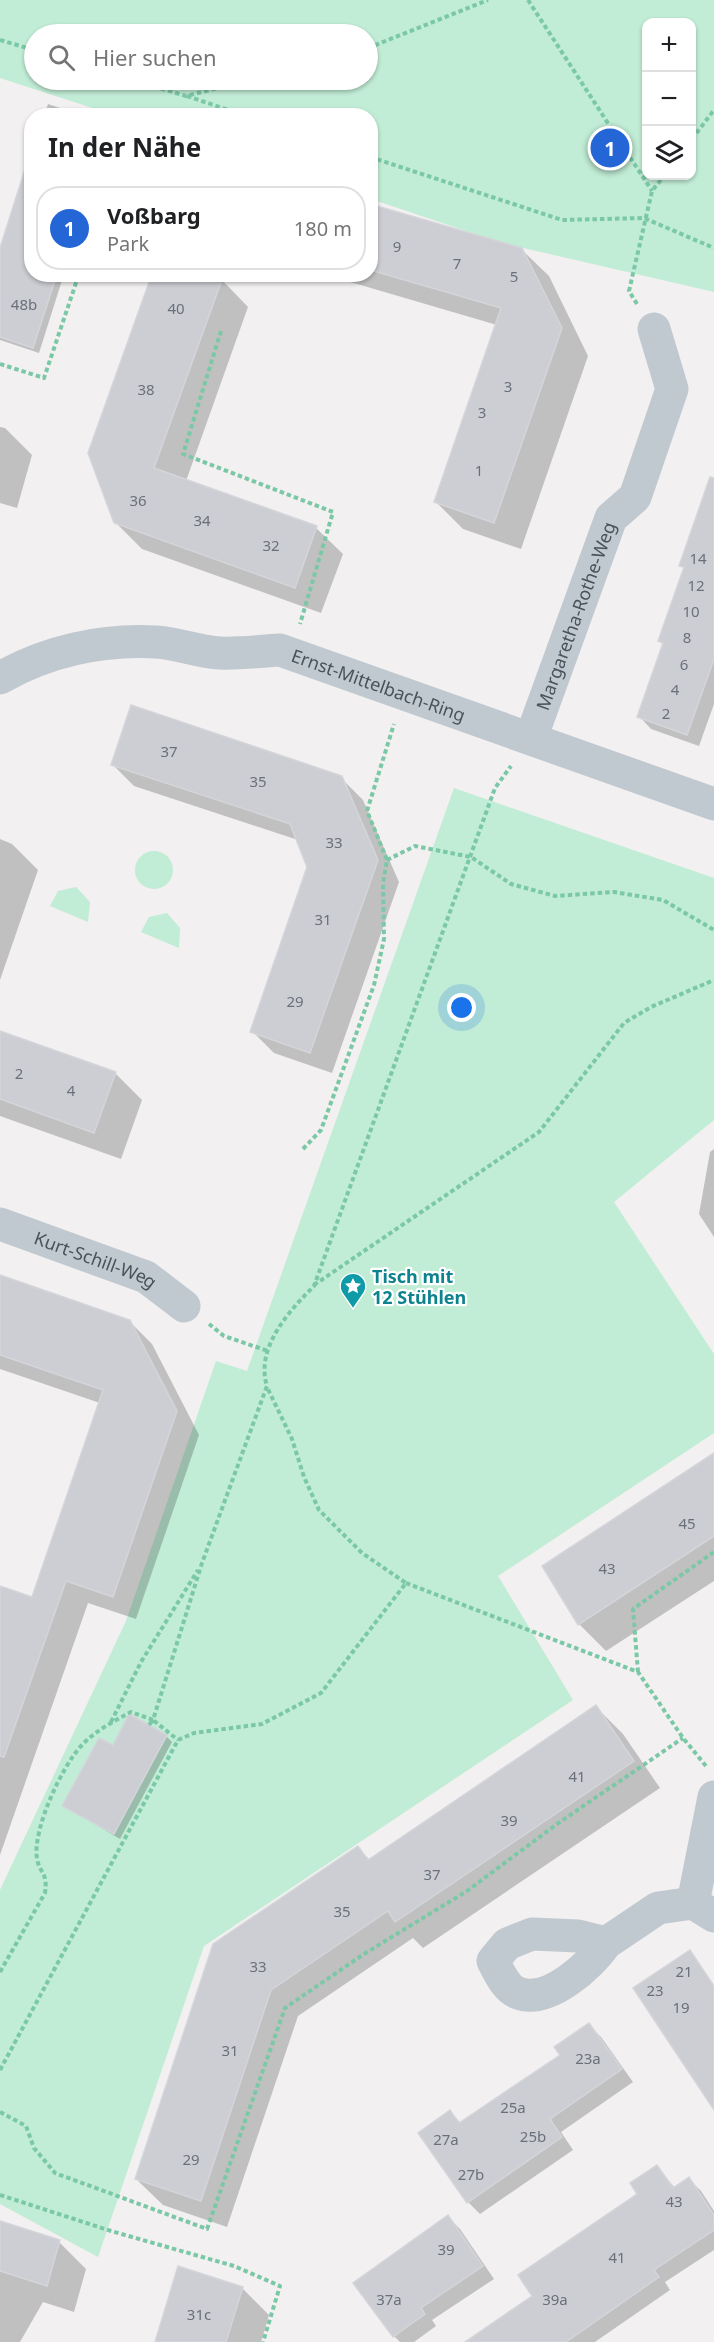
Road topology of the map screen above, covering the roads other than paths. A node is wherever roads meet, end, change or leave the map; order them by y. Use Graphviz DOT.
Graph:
graph roads {
  1 [pos="654,330"];
  2 [pos="0,678"];
  3 [pos="531,738"];
  4 [pos="714,804"];
  5 [pos="0,1224"];
  6 [pos="184,1306"];
  7 [pos="711,1782"];
  8 [pos="703,1910"];
  9 [pos="606,1943"];
  1 -- 3 [label="street, Margaretha-Rothe-Weg"];
  2 -- 3 [label="street, Ernst-Mittelbach-Ring"];
  3 -- 4 [label="street, Ernst-Mittelbach-Ring"];
  5 -- 6 [label="street, Kurt-Schill-Weg"];
  7 -- 8 [label="street"];
  8 -- 9 [label="street"];
}
